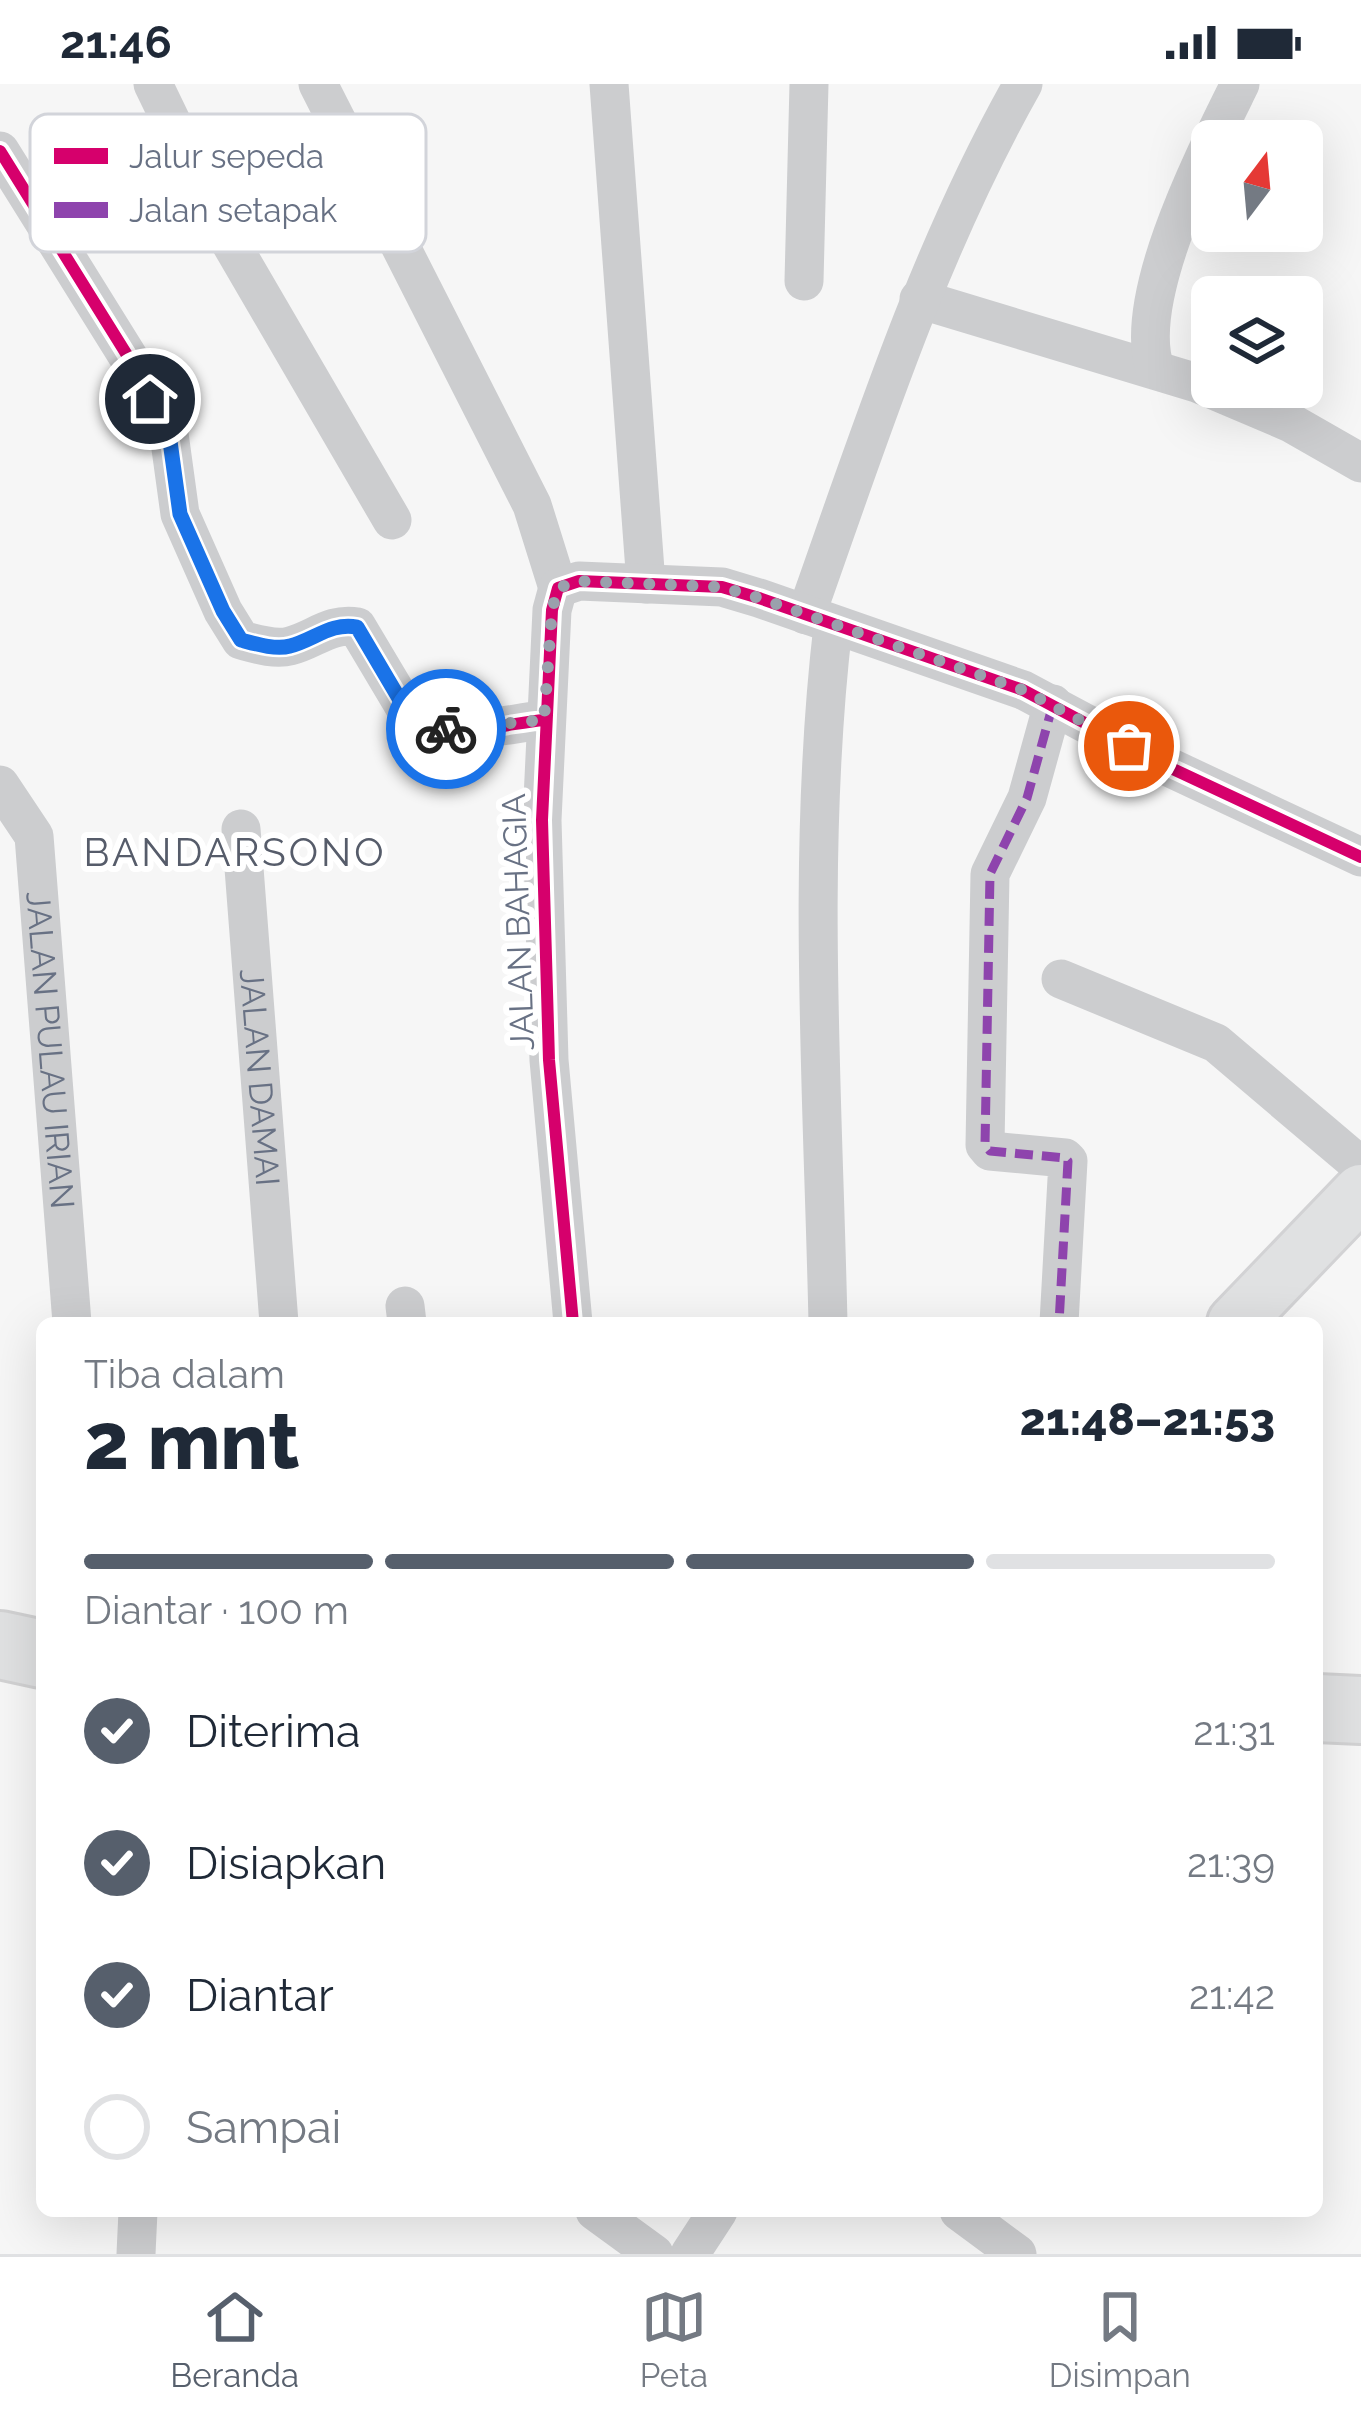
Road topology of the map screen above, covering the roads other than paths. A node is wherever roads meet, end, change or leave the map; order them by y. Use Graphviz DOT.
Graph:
graph roads {
  1 [pos="153,84"];
  2 [pos="318,84"];
  3 [pos="609,84"];
  4 [pos="809,84"];
  5 [pos="1023,84"];
  6 [pos="1240,84"];
  7 [pos="168,114"];
  8 [pos="333,114"];
  9 [pos="0,151"];
  10 [pos="30,199"];
  11 [pos="63,252"];
  12 [pos="236,252"];
  13 [pos="403,252"];
  14 [pos="804,281"];
  15 [pos="919,299"];
  16 [pos="1155,369"];
  17 [pos="1361,463"];
  18 [pos="392,520"];
  19 [pos="646,584"];
  20 [pos="558,588"];
  21 [pos="819,621"];
  22 [pos="1053,704"];
  23 [pos="544,720"];
  24 [pos="0,785"];
  25 [pos="241,829"];
  26 [pos="1361,857"];
  27 [pos="1061,979"];
  28 [pos="1361,1166"];
  29 [pos="1361,1192"];
  30 [pos="72,1317"];
  31 [pos="279,1317"];
  32 [pos="572,1317"];
  33 [pos="828,1317"];
  34 [pos="1059,1317"];
  35 [pos="1241,1317"];
  36 [pos="0,1645"];
  37 [pos="36,1653"];
  38 [pos="1323,1708"];
  39 [pos="1361,1710"];
  40 [pos="138,2217"];
  41 [pos="604,2217"];
  42 [pos="714,2217"];
  43 [pos="967,2217"];
  44 [pos="136,2254"];
  45 [pos="654,2254"];
  46 [pos="690,2254"];
  47 [pos="1017,2254"];
  1 -- 7 [label="street"];
  2 -- 8 [label="street"];
  3 -- 19 [label="street"];
  4 -- 14 [label="street"];
  5 -- 15 [label="street"];
  6 -- 16 [label="street"];
  9 -- 10 [label="street"];
  11 -- 23 [label="street"];
  12 -- 18 [label="street"];
  13 -- 20 [label="street"];
  15 -- 16 [label="street"];
  15 -- 21 [label="street"];
  16 -- 17 [label="street"];
  19 -- 20 [label="street"];
  19 -- 21 [label="street"];
  20 -- 23 [label="street, JALAN BAHAGIA"];
  21 -- 22 [label="street"];
  21 -- 33 [label="street"];
  22 -- 26 [label="street"];
  22 -- 34 [label="street"];
  23 -- 32 [label="street, JALAN BAHAGIA"];
  24 -- 30 [label="street, JALAN PULAU IRIAN"];
  25 -- 31 [label="street, JALAN DAMAI"];
  27 -- 28 [label="street"];
  29 -- 35 [label="street"];
  36 -- 37 [label="highway"];
  38 -- 39 [label="highway"];
  40 -- 44 [label="street"];
  41 -- 45 [label="street"];
  42 -- 46 [label="street"];
  43 -- 47 [label="street"];
}
